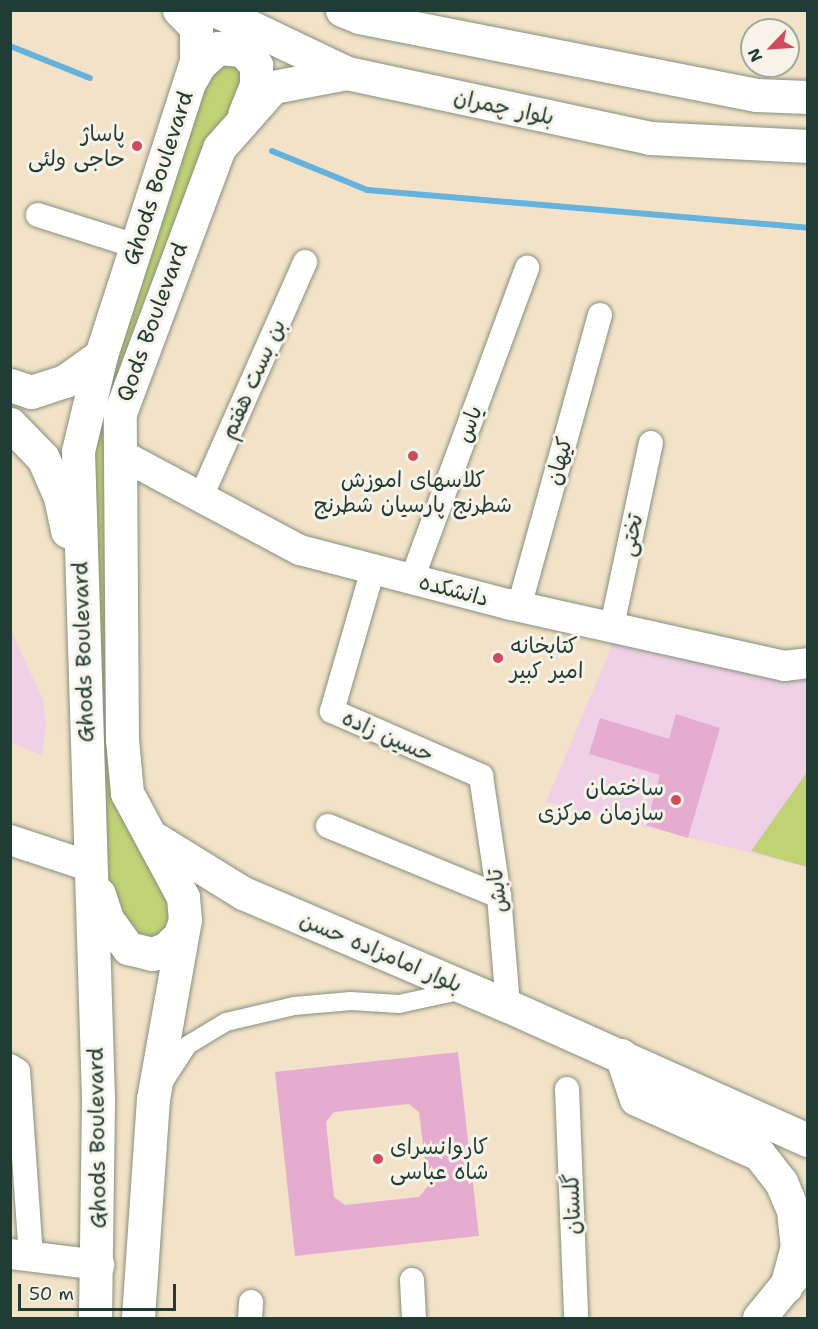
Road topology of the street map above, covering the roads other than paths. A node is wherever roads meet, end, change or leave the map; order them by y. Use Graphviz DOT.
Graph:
graph roads {
  1 [pos="179,10"];
  2 [pos="215,10"];
  3 [pos="342,10"];
  4 [pos="347,74"];
  5 [pos="188,84"];
  6 [pos="807,97"];
  7 [pos="240,121"];
  8 [pos="807,146"];
  9 [pos="38,215"];
  10 [pos="136,246"];
  11 [pos="305,262"];
  12 [pos="527,268"];
  13 [pos="600,315"];
  14 [pos="101,356"];
  15 [pos="10,385"];
  16 [pos="10,424"];
  17 [pos="651,443"];
  18 [pos="120,454"];
  19 [pos="201,497"];
  20 [pos="373,569"];
  21 [pos="412,579"];
  22 [pos="82,607"];
  23 [pos="519,607"];
  24 [pos="612,626"];
  25 [pos="807,663"];
  26 [pos="481,776"];
  27 [pos="328,826"];
  28 [pos="148,834"];
  29 [pos="10,840"];
  30 [pos="91,867"];
  31 [pos="499,896"];
  32 [pos="185,920"];
  33 [pos="468,989"];
  34 [pos="508,1006"];
  35 [pos="621,1055"];
  36 [pos="10,1066"];
  37 [pos="567,1089"];
  38 [pos="153,1099"];
  39 [pos="807,1140"];
  40 [pos="21,1255"];
  41 [pos="807,1256"];
  42 [pos="99,1265"];
  43 [pos="412,1280"];
  44 [pos="786,1287"];
  45 [pos="139,1307"];
  46 [pos="95,1318"];
  47 [pos="414,1318"];
  48 [pos="576,1318"];
  49 [pos="759,1318"];
  1 -- 5 [label="main road, Ghods Boulevard"];
  2 -- 4 [label="main road, بلوار چمران"];
  3 -- 6 [label="main road"];
  4 -- 7 [label="main road, Qods Boulevard"];
  4 -- 8 [label="main road, بلوار چمران"];
  5 -- 7 [label="main road"];
  5 -- 10 [label="main road, Ghods Boulevard"];
  7 -- 18 [label="main road, Qods Boulevard"];
  9 -- 10 [label="street"];
  10 -- 14 [label="main road, Ghods Boulevard"];
  11 -- 19 [label="street, بن بست هفتم"];
  12 -- 21 [label="street, یاس"];
  13 -- 23 [label="street, کیهان"];
  14 -- 15 [label="main road"];
  14 -- 22 [label="main road, Ghods Boulevard"];
  16 -- 22 [label="main road"];
  17 -- 24 [label="street, تختی"];
  18 -- 19 [label="street, دانشکده"];
  18 -- 28 [label="main road, Qods Boulevard"];
  19 -- 20 [label="street, دانشکده"];
  20 -- 21 [label="street, دانشکده"];
  20 -- 26 [label="street, حسین زاده"];
  21 -- 23 [label="street, دانشکده"];
  22 -- 30 [label="main road, Ghods Boulevard"];
  23 -- 24 [label="street, دانشکده"];
  24 -- 25 [label="street, دانشکده"];
  26 -- 31 [label="street, تابش"];
  27 -- 31 [label="street"];
  28 -- 32 [label="main road, Qods Boulevard"];
  28 -- 33 [label="main road, بلوار امامزاده حسن"];
  29 -- 30 [label="street"];
  30 -- 32 [label="main road"];
  30 -- 42 [label="main road, Ghods Boulevard"];
  31 -- 34 [label="street, تابش"];
  32 -- 38 [label="main road, Qods Boulevard"];
  33 -- 34 [label="main road, بلوار امامزاده حسن"];
  33 -- 38 [label="street"];
  34 -- 35 [label="main road, بلوار امامزاده حسن"];
  35 -- 39 [label="main road, بلوار امامزاده حسن"];
  35 -- 44 [label="main road"];
  36 -- 40 [label="street"];
  37 -- 48 [label="street, گلستان"];
  38 -- 45 [label="main road, Qods Boulevard"];
  40 -- 42 [label="street"];
  41 -- 44 [label="main road"];
  42 -- 46 [label="main road, Ghods Boulevard"];
  43 -- 47 [label="street"];
  44 -- 49 [label="main road"];
}
